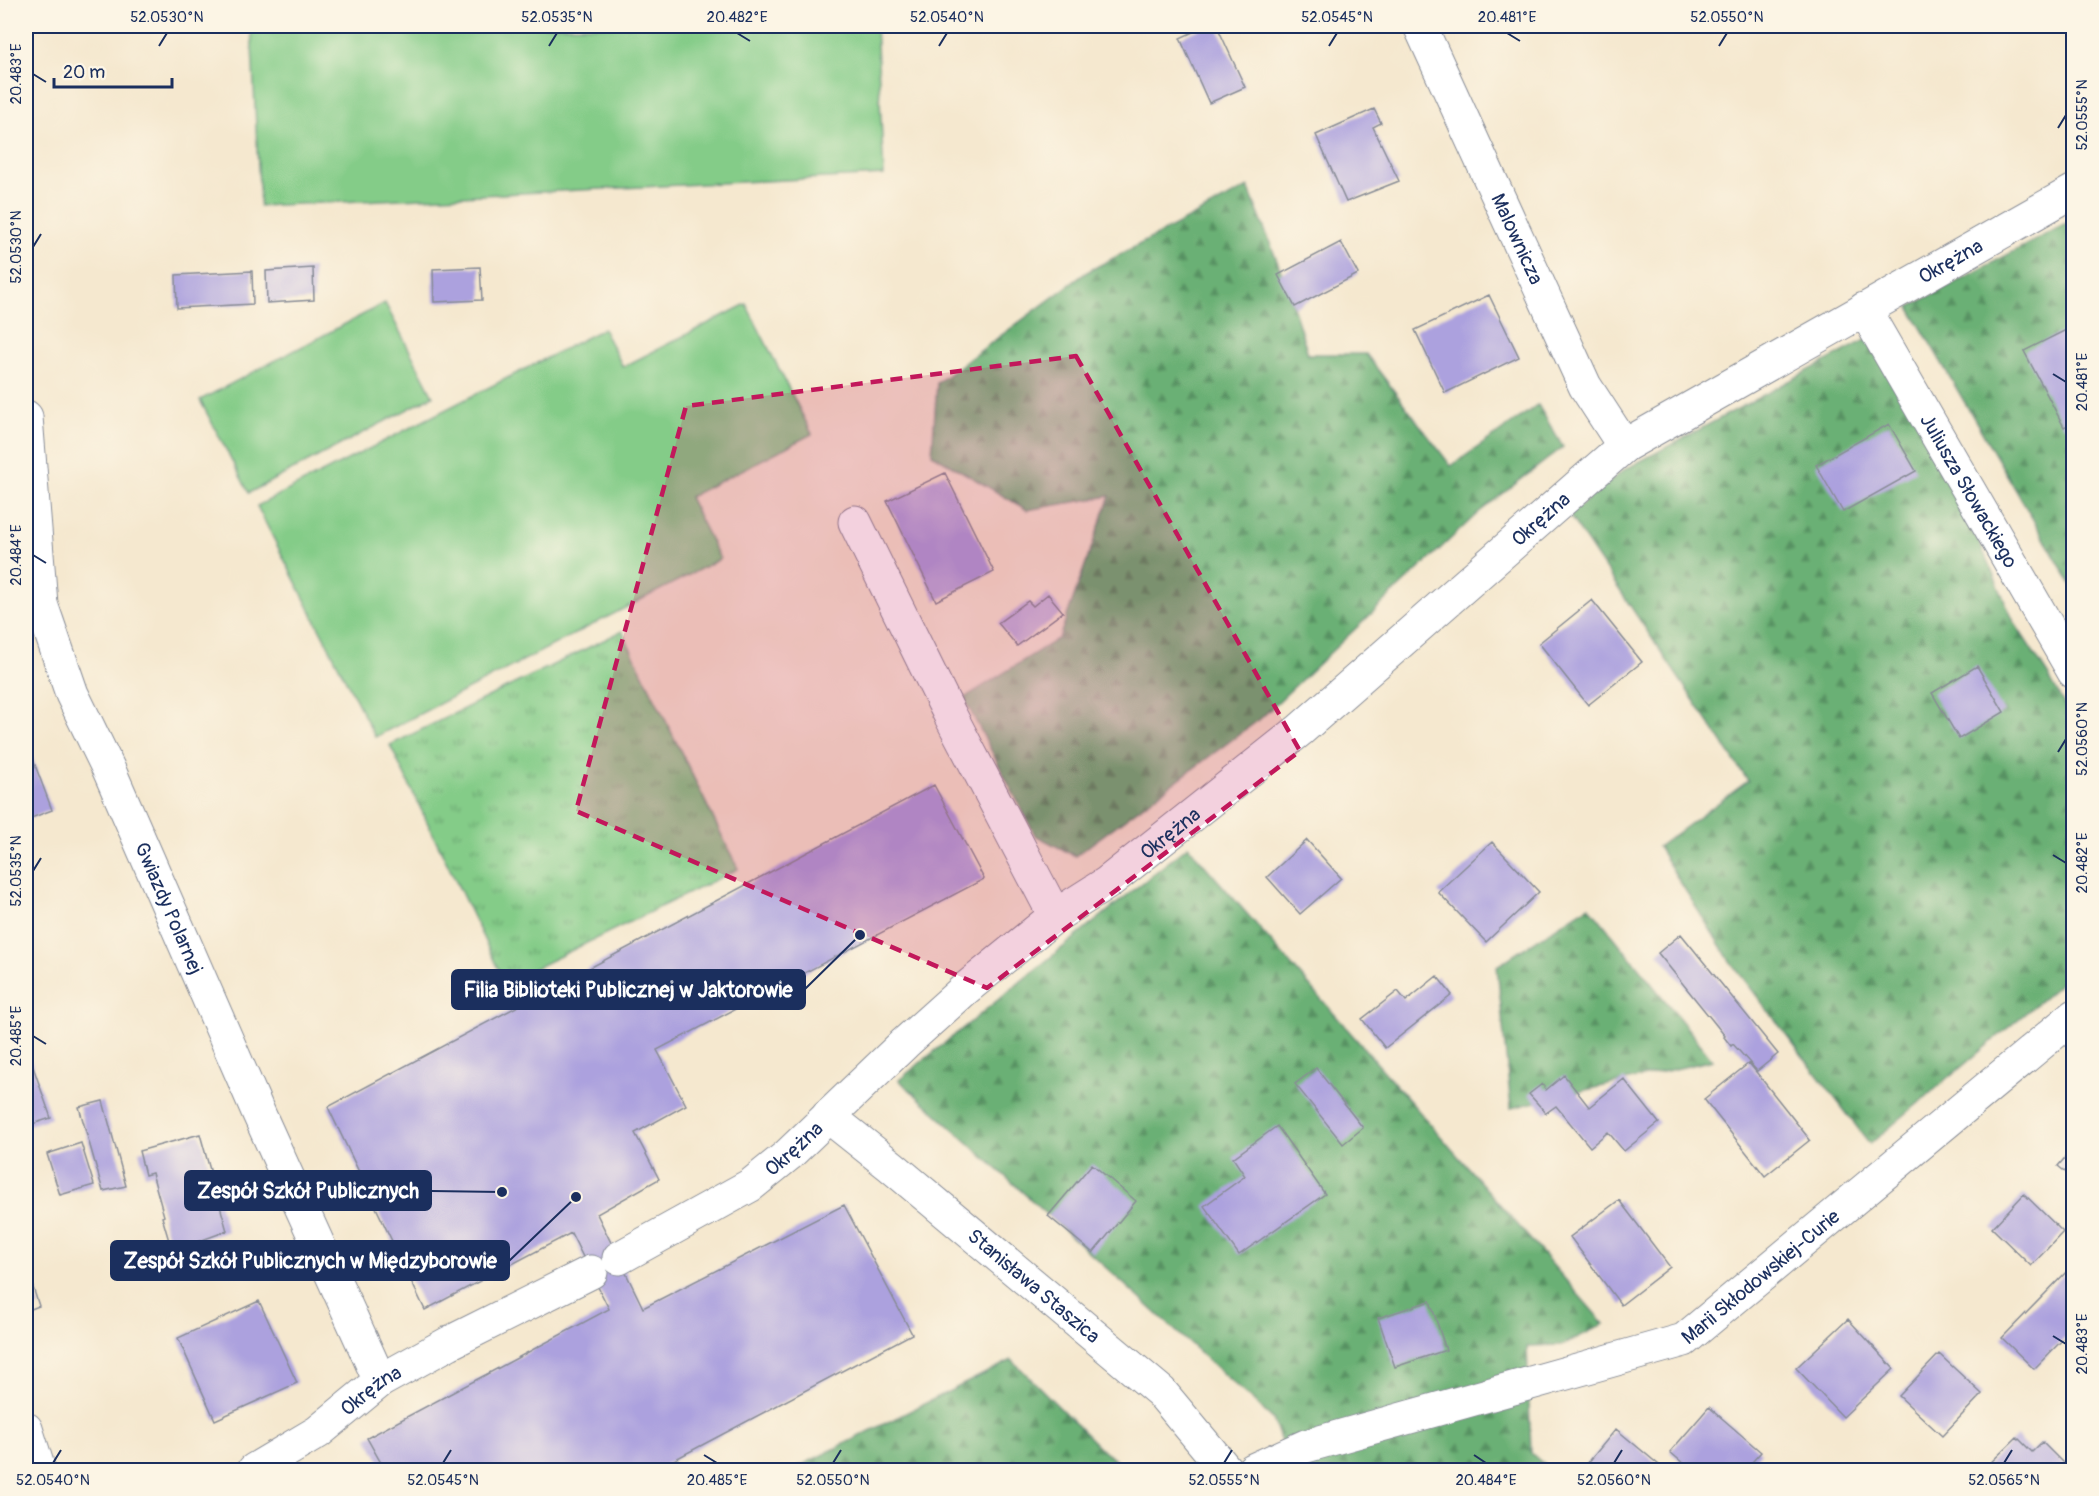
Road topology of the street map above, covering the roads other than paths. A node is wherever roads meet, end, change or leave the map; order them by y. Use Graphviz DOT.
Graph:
graph roads {
  1 [pos="1420,26"];
  2 [pos="2073,191"];
  3 [pos="1864,309"];
  4 [pos="26,417"];
  5 [pos="1624,446"];
  6 [pos="855,522"];
  7 [pos="2073,672"];
  8 [pos="1055,916"];
  9 [pos="2073,1016"];
  10 [pos="828,1116"];
  11 [pos="619,1258"];
  12 [pos="591,1272"];
  13 [pos="380,1381"];
  14 [pos="26,1429"];
  15 [pos="39,1470"];
  16 [pos="254,1470"];
  17 [pos="1226,1470"];
  18 [pos="1253,1470"];
  1 -- 5 [label="street, Malownicza"];
  2 -- 3 [label="street, Okrężna"];
  3 -- 5 [label="street, Okrężna"];
  3 -- 7 [label="street, Juliusza Słowackiego"];
  4 -- 13 [label="street, Gwiazdy Polarnej"];
  5 -- 8 [label="street, Okrężna"];
  6 -- 8 [label="street"];
  8 -- 10 [label="street, Okrężna"];
  9 -- 18 [label="street, Marii Skłodowskiej-Curie"];
  10 -- 11 [label="street, Okrężna"];
  10 -- 17 [label="street, Stanisława Staszica"];
  12 -- 13 [label="street, Okrężna"];
  13 -- 16 [label="street, Okrężna"];
  14 -- 15 [label="street"];
}
